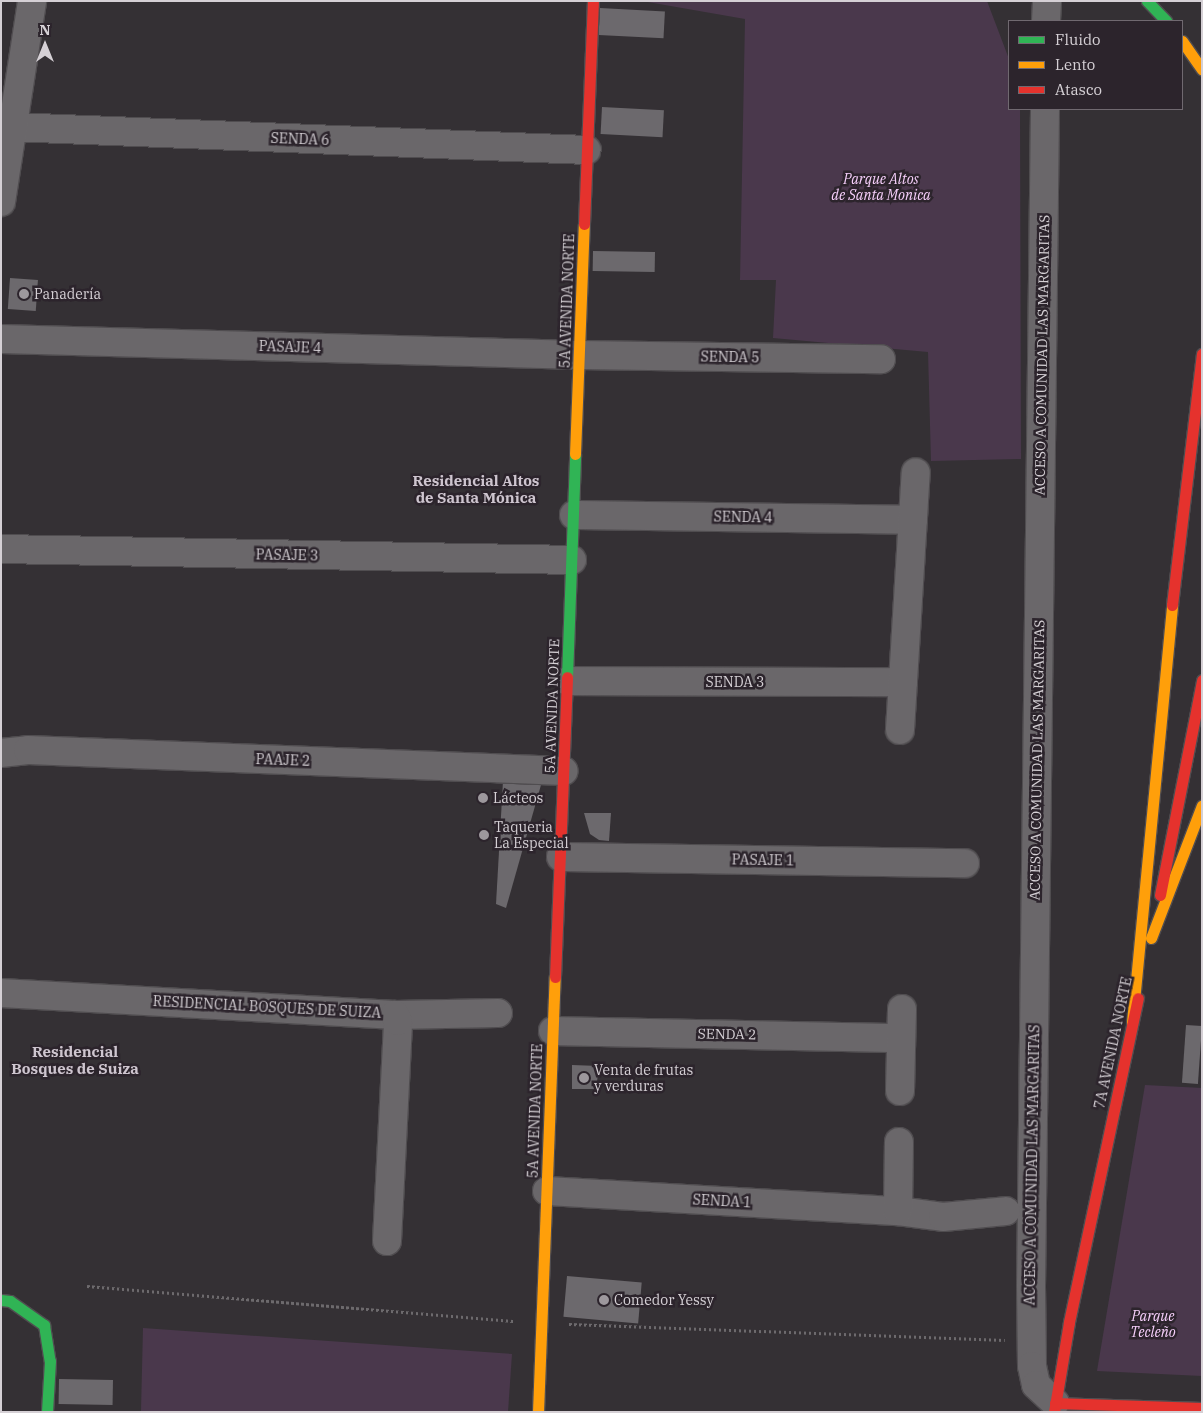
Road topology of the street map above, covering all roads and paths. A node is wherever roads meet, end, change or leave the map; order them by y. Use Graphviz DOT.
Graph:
graph roads {
  1 [pos="32,1"];
  2 [pos="593,1"];
  3 [pos="1047,1"];
  4 [pos="1147,1"];
  5 [pos="1046,20"];
  6 [pos="1165,20"];
  7 [pos="1183,42"];
  8 [pos="1202,70"];
  9 [pos="1045,110"];
  10 [pos="12,128"];
  11 [pos="587,150"];
  12 [pos="1,202"];
  13 [pos="1,339"];
  14 [pos="1202,354"];
  15 [pos="579,356"];
  16 [pos="881,359"];
  17 [pos="916,472"];
  18 [pos="574,515"];
  19 [pos="913,520"];
  20 [pos="1,549"];
  21 [pos="572,560"];
  22 [pos="1202,680"];
  23 [pos="568,681"];
  24 [pos="903,682"];
  25 [pos="900,730"];
  26 [pos="1,752"];
  27 [pos="564,771"];
  28 [pos="1202,805"];
  29 [pos="561,857"];
  30 [pos="965,864"];
  31 [pos="1151,938"];
  32 [pos="1,993"];
  33 [pos="902,1009"];
  34 [pos="498,1013"];
  35 [pos="395,1015"];
  36 [pos="1132,1022"];
  37 [pos="553,1030"];
  38 [pos="901,1038"];
  39 [pos="900,1092"];
  40 [pos="899,1142"];
  41 [pos="547,1191"];
  42 [pos="898,1211"];
  43 [pos="1006,1211"];
  44 [pos="387,1241"];
  45 [pos="5,1300"];
  46 [pos="1055,1407"];
  47 [pos="1202,1408"];
  48 [pos="46,1412"];
  49 [pos="538,1412"];
  1 -- 10 [label="street"];
  2 -- 11 [label="main road, 5A AVENIDA NORTE"];
  3 -- 5 [label="street"];
  4 -- 6 [label="main road"];
  7 -- 8 [label="main road"];
  9 -- 46 [label="street, ACCESO A COMUNIDAD LAS MARGARITAS"];
  10 -- 11 [label="street, SENDA 6"];
  10 -- 12 [label="street"];
  11 -- 15 [label="main road, 5A AVENIDA NORTE"];
  13 -- 15 [label="street, PASAJE 4"];
  14 -- 36 [label="main road"];
  15 -- 16 [label="street, SENDA 5"];
  15 -- 18 [label="main road, 5A AVENIDA NORTE"];
  17 -- 19 [label="street"];
  18 -- 19 [label="street, SENDA 4"];
  18 -- 21 [label="main road, 5A AVENIDA NORTE"];
  19 -- 24 [label="street"];
  20 -- 21 [label="street, PASAJE 3"];
  21 -- 23 [label="main road, 5A AVENIDA NORTE"];
  22 -- 31 [label="main road, 7A AVENIDA NORTE"];
  23 -- 24 [label="street, SENDA 3"];
  23 -- 27 [label="main road, 5A AVENIDA NORTE"];
  24 -- 25 [label="street"];
  26 -- 27 [label="street, PAAJE 2"];
  27 -- 29 [label="main road, 5A AVENIDA NORTE"];
  28 -- 31 [label="main road"];
  29 -- 30 [label="street, PASAJE 1"];
  29 -- 37 [label="main road, 5A AVENIDA NORTE"];
  31 -- 36 [label="main road, 7A AVENIDA NORTE"];
  32 -- 35 [label="street, RESIDENCIAL BOSQUES DE SUIZA"];
  33 -- 38 [label="street"];
  34 -- 35 [label="street"];
  35 -- 44 [label="street, RESIDENCIAL BOSQUES DE SUIZA"];
  36 -- 46 [label="main road, 7A AVENIDA NORTE"];
  37 -- 38 [label="street, SENDA 2"];
  37 -- 41 [label="main road, 5A AVENIDA NORTE"];
  38 -- 39 [label="street"];
  40 -- 42 [label="street"];
  41 -- 42 [label="street, SENDA 1"];
  41 -- 49 [label="main road, 5A AVENIDA NORTE"];
  42 -- 43 [label="street, SENDA 1"];
  45 -- 48 [label="main road"];
  46 -- 47 [label="main road"];
}
